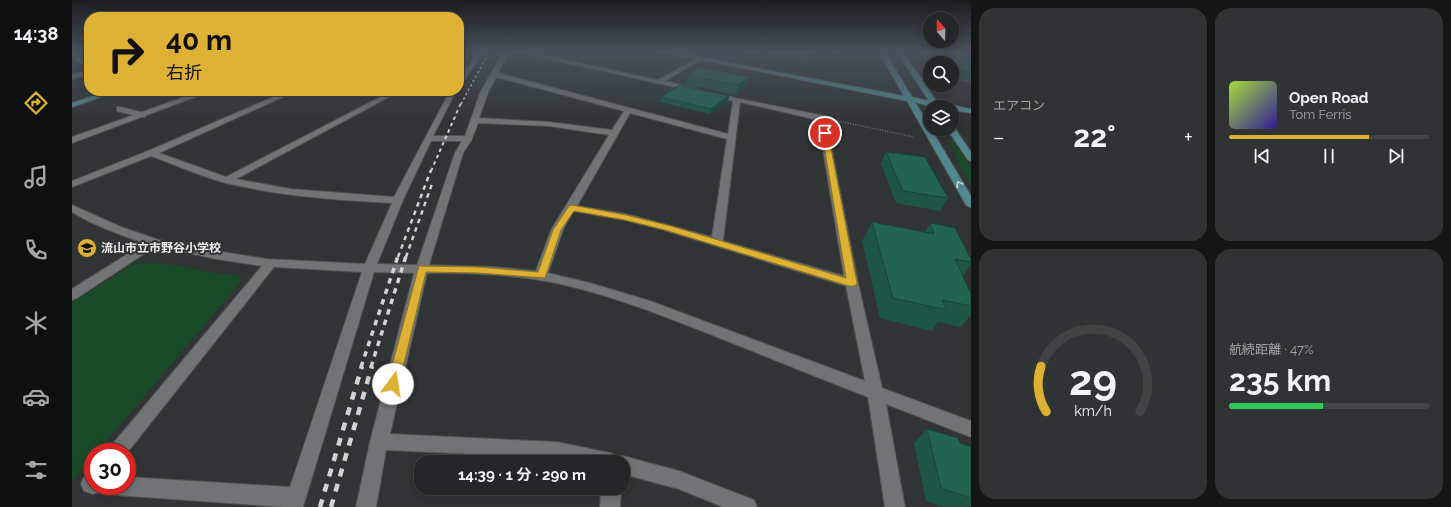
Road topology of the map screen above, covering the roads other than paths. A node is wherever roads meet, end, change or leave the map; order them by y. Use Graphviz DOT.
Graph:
graph roads {
  1 [pos="493,76"];
  2 [pos="500,76"];
  3 [pos="629,76"];
  4 [pos="669,76"];
  5 [pos="793,76"];
  6 [pos="896,76"];
  7 [pos="916,76"];
  8 [pos="658,82"];
  9 [pos="98,96"];
  10 [pos="194,96"];
  11 [pos="282,96"];
  12 [pos="387,96"];
  13 [pos="451,96"];
  14 [pos="909,98"];
  15 [pos="737,99"];
  16 [pos="932,100"];
  17 [pos="923,102"];
  18 [pos="72,104"];
  19 [pos="959,108"];
  20 [pos="120,109"];
  21 [pos="628,110"];
  22 [pos="971,110"];
  23 [pos="142,115"];
  24 [pos="474,120"];
  25 [pos="614,133"];
  26 [pos="956,136"];
  27 [pos="731,137"];
  28 [pos="428,138"];
  29 [pos="468,139"];
  30 [pos="72,140"];
  31 [pos="151,153"];
  32 [pos="971,158"];
  33 [pos="227,180"];
  34 [pos="72,184"];
  35 [pos="398,200"];
  36 [pos="971,205"];
  37 [pos="72,208"];
  38 [pos="572,208"];
  39 [pos="155,242"];
  40 [pos="717,242"];
  41 [pos="270,264"];
  42 [pos="369,268"];
  43 [pos="422,269"];
  44 [pos="541,276"];
  45 [pos="852,283"];
  46 [pos="72,295"];
  47 [pos="875,393"];
  48 [pos="971,429"];
  49 [pos="379,442"];
  50 [pos="124,443"];
  51 [pos="579,455"];
  52 [pos="630,467"];
  53 [pos="136,488"];
  54 [pos="611,495"];
  55 [pos="295,502"];
  56 [pos="366,507"];
  57 [pos="610,507"];
  58 [pos="747,507"];
  59 [pos="895,507"];
  1 -- 24 [label="street"];
  2 -- 21 [label="street"];
  3 -- 8 [label="street"];
  4 -- 8 [label="street"];
  5 -- 14 [label="street"];
  6 -- 14 [label="street"];
  7 -- 16 [label="street"];
  8 -- 15 [label="street"];
  9 -- 18 [label="street"];
  10 -- 23 [label="street"];
  11 -- 31 [label="street"];
  12 -- 33 [label="street"];
  13 -- 28 [label="street"];
  14 -- 17 [label="street"];
  36 -- 14 [label="street, one-way"];
  15 -- 27 [label="street"];
  15 -- 45 [label="street"];
  19 -- 22 [label="street"];
  20 -- 23 [label="street"];
  21 -- 25 [label="street"];
  21 -- 27 [label="street"];
  23 -- 30 [label="street"];
  24 -- 25 [label="street"];
  24 -- 29 [label="street"];
  25 -- 38 [label="street"];
  26 -- 32 [label="street"];
  27 -- 40 [label="street"];
  28 -- 29 [label="street"];
  28 -- 35 [label="street"];
  29 -- 43 [label="street"];
  31 -- 33 [label="street"];
  31 -- 34 [label="street"];
  33 -- 35 [label="street"];
  35 -- 42 [label="street"];
  37 -- 39 [label="street"];
  38 -- 40 [label="street"];
  38 -- 44 [label="street"];
  39 -- 41 [label="street"];
  39 -- 46 [label="street"];
  40 -- 45 [label="street"];
  41 -- 42 [label="street"];
  41 -- 50 [label="street"];
  42 -- 43 [label="street"];
  42 -- 55 [label="street"];
  43 -- 44 [label="street"];
  43 -- 49 [label="street"];
  44 -- 47 [label="street"];
  45 -- 47 [label="street"];
  47 -- 48 [label="street"];
  47 -- 59 [label="street"];
  49 -- 51 [label="street"];
  49 -- 56 [label="street"];
  52 -- 58 [label="street"];
  53 -- 55 [label="street"];
  54 -- 57 [label="street"];
}
